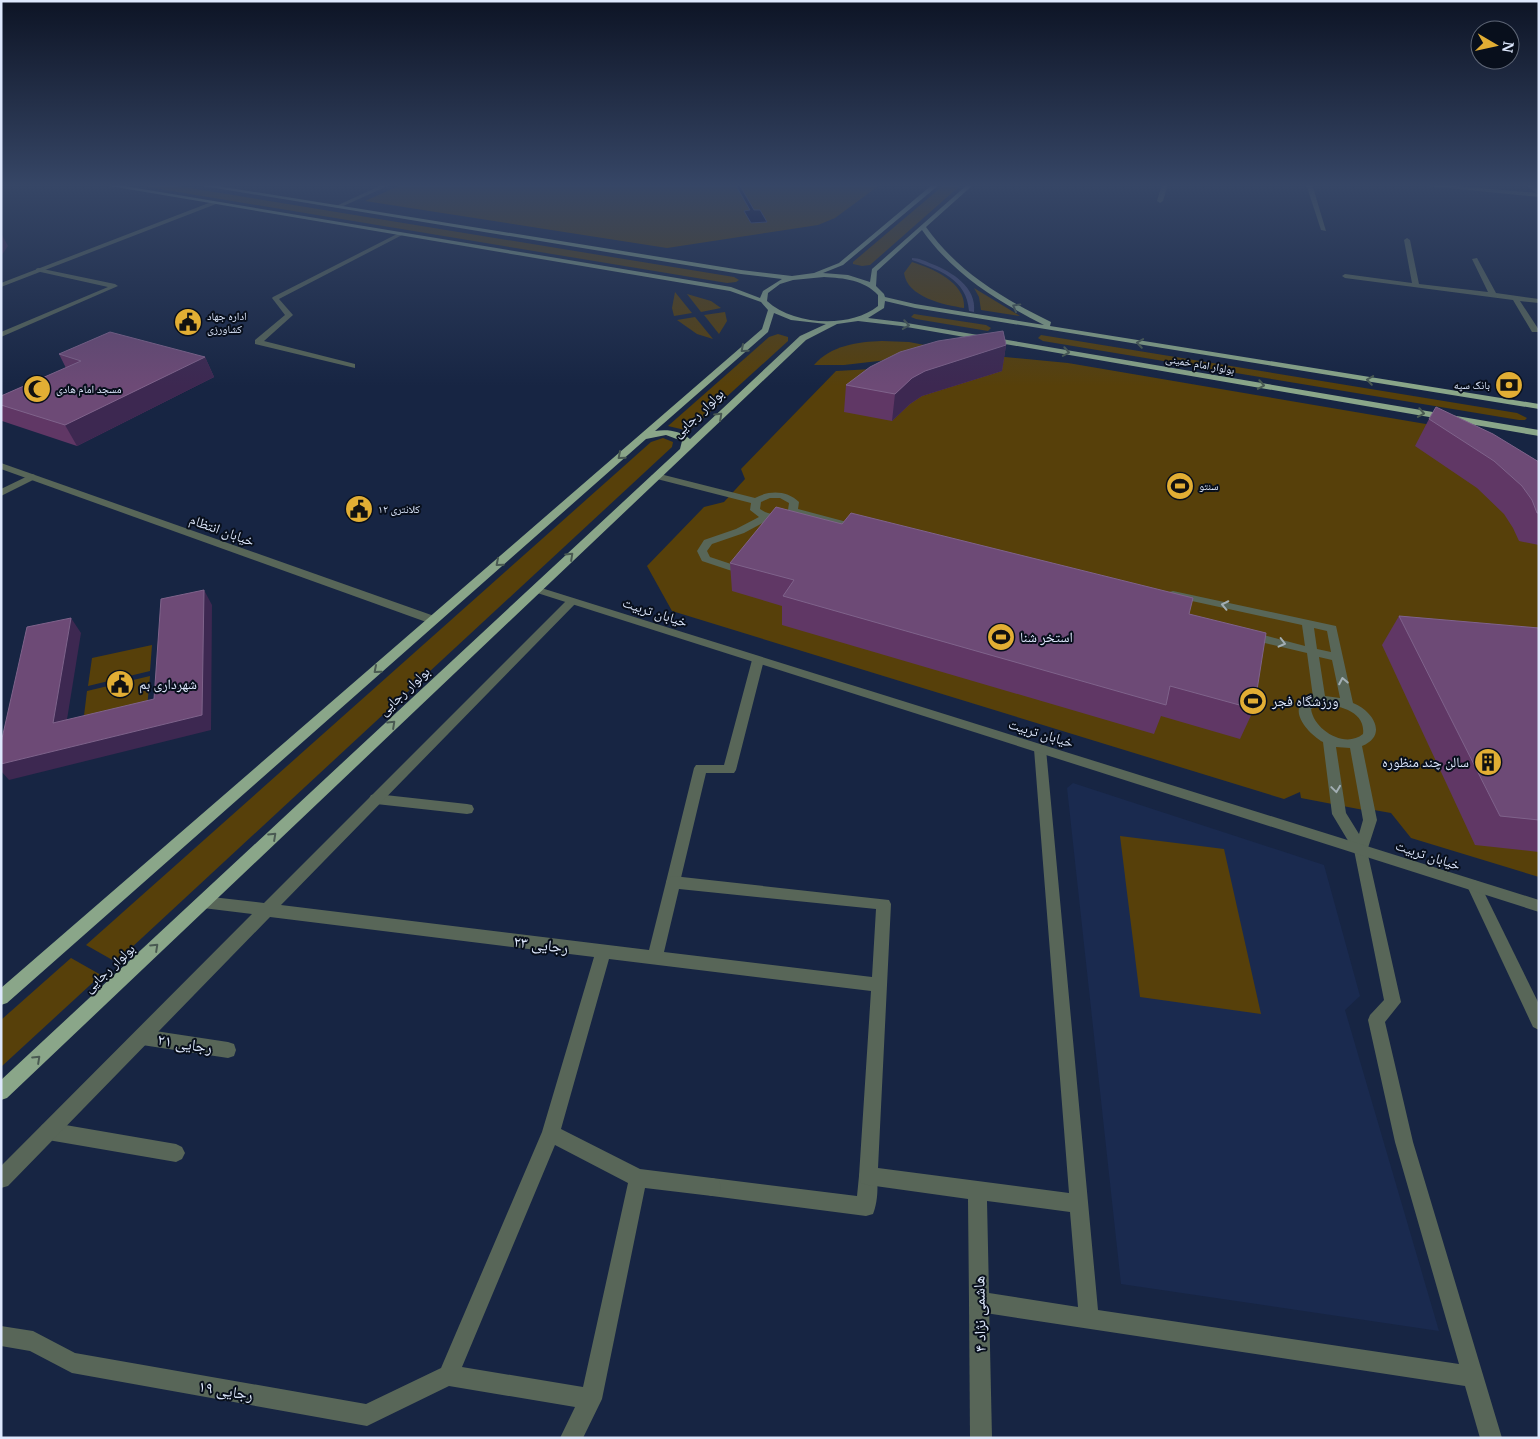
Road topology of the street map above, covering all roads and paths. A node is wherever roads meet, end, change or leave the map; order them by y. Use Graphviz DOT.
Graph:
graph roads {
  1 [pos="88,251"];
  2 [pos="367,251"];
  3 [pos="504,251"];
  4 [pos="612,251"];
  5 [pos="856,251"];
  6 [pos="895,251"];
  7 [pos="941,251"];
  8 [pos="1409,251"];
  9 [pos="1475,259"];
  10 [pos="38,270"];
  11 [pos="742,272"];
  12 [pos="813,275"];
  13 [pos="1345,276"];
  14 [pos="792,278"];
  15 [pos="1,285"];
  16 [pos="1416,285"];
  17 [pos="873,286"];
  18 [pos="725,288"];
  19 [pos="1493,295"];
  20 [pos="1515,298"];
  21 [pos="884,299"];
  22 [pos="1539,301"];
  23 [pos="767,306"];
  24 [pos="857,319"];
  25 [pos="834,323"];
  26 [pos="1020,323"];
  27 [pos="1060,330"];
  28 [pos="1535,330"];
  29 [pos="1,336"];
  30 [pos="1008,343"];
  31 [pos="352,366"];
  32 [pos="1539,409"];
  33 [pos="1539,433"];
  34 [pos="641,439"];
  35 [pos="684,449"];
  36 [pos="1,466"];
  37 [pos="656,476"];
  38 [pos="32,477"];
  39 [pos="1,493"];
  40 [pos="756,502"];
  41 [pos="793,511"];
  42 [pos="766,517"];
  43 [pos="867,530"];
  44 [pos="733,568"];
  45 [pos="535,589"];
  46 [pos="1164,595"];
  47 [pos="572,601"];
  48 [pos="433,620"];
  49 [pos="1307,624"];
  50 [pos="1235,631"];
  51 [pos="1312,651"];
  52 [pos="1338,658"];
  53 [pos="758,660"];
  54 [pos="1320,700"];
  55 [pos="1348,705"];
  56 [pos="1329,740"];
  57 [pos="1355,743"];
  58 [pos="1040,749"];
  59 [pos="376,799"];
  60 [pos="467,809"];
  61 [pos="1361,850"];
  62 [pos="673,882"];
  63 [pos="1474,886"];
  64 [pos="202,902"];
  65 [pos="1539,906"];
  66 [pos="267,910"];
  67 [pos="603,952"];
  68 [pos="654,958"];
  69 [pos="880,985"];
  70 [pos="1,998"];
  71 [pos="1539,1022"];
  72 [pos="142,1037"];
  73 [pos="228,1050"];
  74 [pos="1,1092"];
  75 [pos="48,1131"];
  76 [pos="551,1133"];
  77 [pos="176,1153"];
  78 [pos="868,1176"];
  79 [pos="638,1178"];
  80 [pos="1,1179"];
  81 [pos="977,1190"];
  82 [pos="1079,1204"];
  83 [pos="979,1302"];
  84 [pos="1089,1319"];
  85 [pos="1,1336"];
  86 [pos="448,1375"];
  87 [pos="1473,1377"];
  88 [pos="591,1399"];
  89 [pos="571,1438"];
  90 [pos="981,1438"];
  91 [pos="1491,1438"];
  1 -- 10 [label="street"];
  2 -- 31 [label="street"];
  3 -- 18 [label="main road"];
  4 -- 11 [label="main road"];
  5 -- 12 [label="main road"];
  6 -- 17 [label="main road"];
  27 -- 7 [label="main road, one-way"];
  8 -- 16 [label="street"];
  9 -- 19 [label="street"];
  10 -- 15 [label="street"];
  10 -- 29 [label="street"];
  11 -- 14 [label="main road"];
  11 -- 18 [label="main road"];
  12 -- 14 [label="main road"];
  12 -- 17 [label="main road"];
  13 -- 16 [label="street"];
  14 -- 23 [label="main road, بولوار رجایی"];
  16 -- 19 [label="street"];
  17 -- 21 [label="main road"];
  18 -- 23 [label="main road"];
  19 -- 20 [label="street"];
  20 -- 22 [label="street"];
  20 -- 28 [label="street"];
  21 -- 24 [label="main road"];
  21 -- 26 [label="main road, بولوار امام خمینی"];
  23 -- 25 [label="main road"];
  23 -- 34 [label="main road, بولوار رجایی, one-way"];
  24 -- 25 [label="main road"];
  24 -- 30 [label="main road, بولوار امام خمینی, one-way"];
  35 -- 25 [label="main road, بولوار رجایی, one-way"];
  26 -- 27 [label="main road, بولوار امام خمینی"];
  26 -- 30 [label="main road"];
  32 -- 27 [label="main road, بولوار امام خمینی, one-way"];
  30 -- 33 [label="main road, بولوار امام خمینی, one-way"];
  34 -- 35 [label="main road"];
  34 -- 48 [label="main road, بولوار رجایی, one-way"];
  35 -- 37 [label="main road, بولوار رجایی"];
  36 -- 38 [label="street, خیابان انتظام"];
  37 -- 40 [label="street"];
  45 -- 37 [label="main road, بولوار رجایی, one-way"];
  38 -- 39 [label="street"];
  38 -- 48 [label="street, خیابان انتظام"];
  40 -- 41 [label="street"];
  40 -- 42 [label="street"];
  41 -- 42 [label="street"];
  41 -- 43 [label="street"];
  42 -- 44 [label="street"];
  45 -- 47 [label="street, خیابان تربیت"];
  64 -- 45 [label="main road, بولوار رجایی, one-way"];
  49 -- 46 [label="street, one-way"];
  47 -- 53 [label="street, خیابان تربیت"];
  47 -- 59 [label="street"];
  48 -- 70 [label="main road, بولوار رجایی, one-way"];
  49 -- 51 [label="street"];
  49 -- 52 [label="street"];
  50 -- 51 [label="street, one-way"];
  51 -- 52 [label="street"];
  51 -- 54 [label="street"];
  55 -- 52 [label="street, one-way"];
  53 -- 58 [label="street, خیابان تربیت"];
  53 -- 62 [label="street"];
  54 -- 55 [label="street"];
  54 -- 56 [label="street"];
  55 -- 57 [label="street"];
  56 -- 57 [label="street"];
  56 -- 61 [label="street, one-way"];
  57 -- 61 [label="street"];
  58 -- 61 [label="street, خیابان تربیت"];
  58 -- 82 [label="street"];
  59 -- 60 [label="street"];
  59 -- 66 [label="street"];
  61 -- 63 [label="street, خیابان تربیت"];
  61 -- 87 [label="street"];
  62 -- 68 [label="street"];
  62 -- 69 [label="street"];
  63 -- 65 [label="street, خیابان تربیت"];
  63 -- 71 [label="street"];
  64 -- 66 [label="street, رجایی ۲۳"];
  74 -- 64 [label="main road, بولوار رجایی, one-way"];
  66 -- 67 [label="street, رجایی ۲۳"];
  66 -- 72 [label="street"];
  67 -- 68 [label="street, رجایی ۲۳"];
  67 -- 76 [label="street"];
  68 -- 69 [label="street, رجایی ۲۳"];
  69 -- 78 [label="street"];
  72 -- 73 [label="street, رجایی ۲۱"];
  72 -- 75 [label="street"];
  75 -- 77 [label="street"];
  75 -- 80 [label="street"];
  76 -- 79 [label="street"];
  76 -- 86 [label="street"];
  78 -- 79 [label="street"];
  78 -- 81 [label="street"];
  79 -- 88 [label="street"];
  81 -- 82 [label="street"];
  81 -- 83 [label="street, هاشمی نژاد ۴"];
  82 -- 84 [label="street"];
  83 -- 84 [label="street"];
  83 -- 90 [label="street, هاشمی نژاد ۴"];
  84 -- 87 [label="street"];
  85 -- 86 [label="street, رجایی ۱۹"];
  86 -- 88 [label="street"];
  87 -- 91 [label="street"];
  88 -- 89 [label="street"];
}
